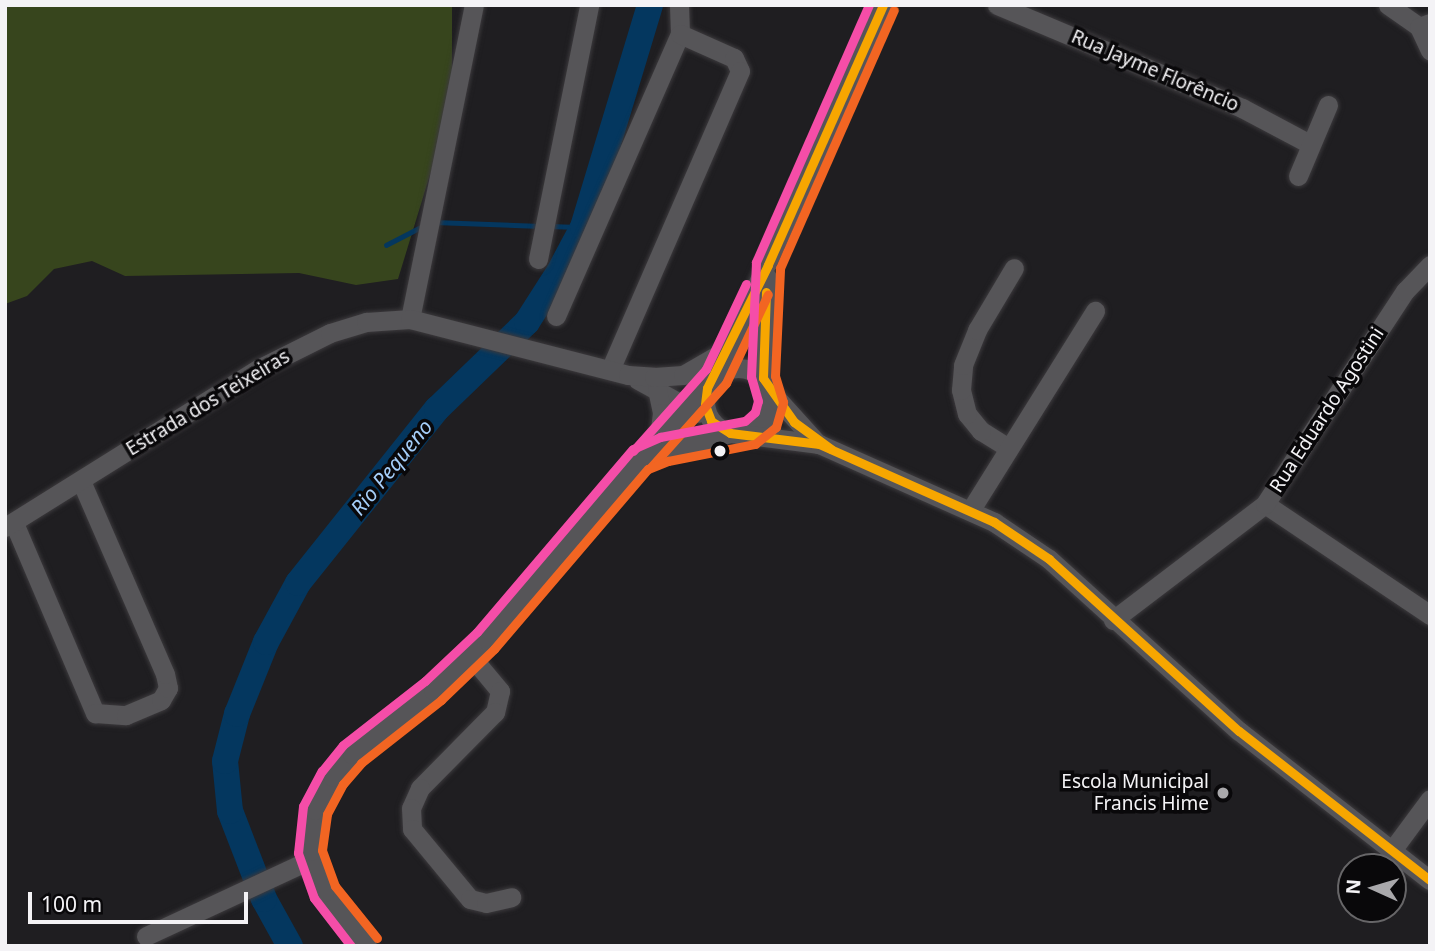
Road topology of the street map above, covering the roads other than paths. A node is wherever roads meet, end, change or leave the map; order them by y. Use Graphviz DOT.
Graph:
graph roads {
  1 [pos="474,5"];
  2 [pos="589,5"];
  3 [pos="679,5"];
  4 [pos="883,5"];
  5 [pos="997,5"];
  6 [pos="1388,5"];
  7 [pos="1424,25"];
  8 [pos="680,34"];
  9 [pos="1430,51"];
  10 [pos="1328,105"];
  11 [pos="1310,144"];
  12 [pos="1298,176"];
  13 [pos="538,258"];
  14 [pos="768,265"];
  15 [pos="1430,265"];
  16 [pos="1014,268"];
  17 [pos="1095,311"];
  18 [pos="556,316"];
  19 [pos="410,319"];
  20 [pos="717,369"];
  21 [pos="619,372"];
  22 [pos="766,385"];
  23 [pos="657,389"];
  24 [pos="688,407"];
  25 [pos="711,421"];
  26 [pos="736,434"];
  27 [pos="659,438"];
  28 [pos="819,444"];
  29 [pos="1007,447"];
  30 [pos="641,459"];
  31 [pos="81,481"];
  32 [pos="1265,504"];
  33 [pos="970,511"];
  34 [pos="10,525"];
  35 [pos="1430,615"];
  36 [pos="1113,620"];
  37 [pos="470,655"];
  38 [pos="1430,799"];
  39 [pos="1393,849"];
  40 [pos="312,859"];
  41 [pos="1430,880"];
  42 [pos="511,897"];
  43 [pos="146,936"];
  44 [pos="367,946"];
  1 -- 19 [label="street"];
  2 -- 13 [label="street"];
  3 -- 8 [label="street"];
  4 -- 14 [label="street"];
  5 -- 11 [label="street, Rua Jayme Florêncio"];
  6 -- 7 [label="street"];
  7 -- 9 [label="street"];
  8 -- 18 [label="street"];
  8 -- 21 [label="street"];
  10 -- 11 [label="street"];
  11 -- 12 [label="street"];
  14 -- 20 [label="street"];
  14 -- 22 [label="street"];
  15 -- 32 [label="street, Rua Eduardo Agostini"];
  16 -- 29 [label="street"];
  17 -- 29 [label="street"];
  19 -- 21 [label="street, Estrada dos Teixeiras"];
  19 -- 31 [label="street, Estrada dos Teixeiras"];
  20 -- 21 [label="street, Estrada dos Teixeiras"];
  20 -- 22 [label="street"];
  20 -- 24 [label="street"];
  20 -- 25 [label="street"];
  21 -- 23 [label="street, Estrada dos Teixeiras"];
  22 -- 26 [label="street"];
  22 -- 28 [label="street"];
  23 -- 24 [label="street, Estrada dos Teixeiras"];
  23 -- 27 [label="street"];
  24 -- 25 [label="street, Estrada dos Teixeiras"];
  24 -- 27 [label="street"];
  25 -- 26 [label="street"];
  26 -- 28 [label="street"];
  26 -- 30 [label="street"];
  27 -- 30 [label="street"];
  28 -- 33 [label="street"];
  29 -- 33 [label="street"];
  30 -- 37 [label="street"];
  31 -- 34 [label="street, Estrada dos Teixeiras"];
  31 -- 34 [label="street"];
  32 -- 35 [label="street"];
  32 -- 36 [label="street, Rua Eduardo Agostini"];
  33 -- 36 [label="street"];
  36 -- 39 [label="street"];
  37 -- 40 [label="street"];
  37 -- 42 [label="street"];
  38 -- 39 [label="street"];
  39 -- 41 [label="street"];
  40 -- 43 [label="street"];
  40 -- 44 [label="street"];
}
